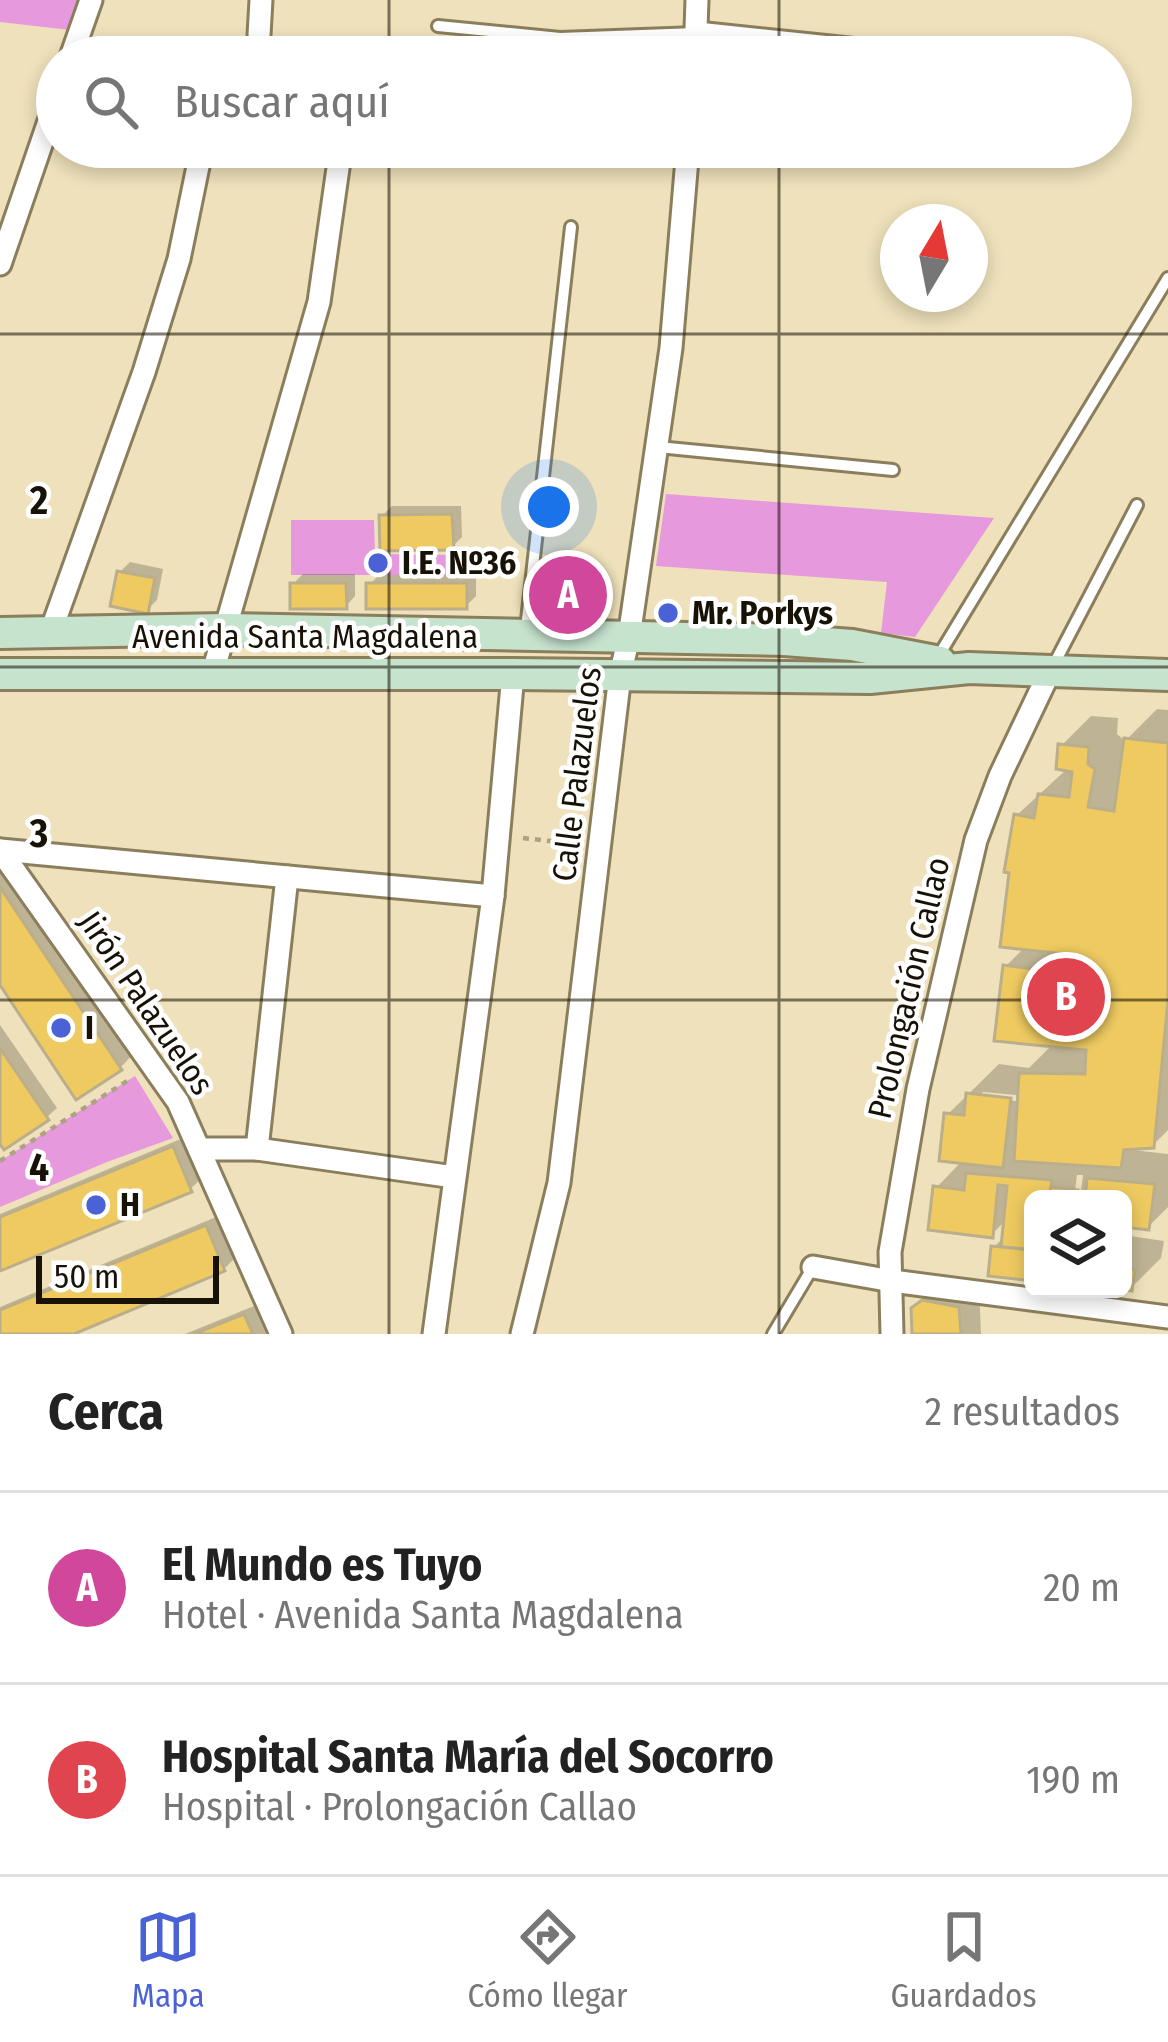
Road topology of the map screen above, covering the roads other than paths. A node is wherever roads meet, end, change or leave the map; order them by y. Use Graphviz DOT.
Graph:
graph roads {
  1 [pos="91,0"];
  2 [pos="261,0"];
  3 [pos="697,0"];
  4 [pos="438,26"];
  5 [pos="697,33"];
  6 [pos="259,35"];
  7 [pos="78,36"];
  8 [pos="540,36"];
  9 [pos="615,36"];
  10 [pos="697,36"];
  11 [pos="726,36"];
  12 [pos="36,159"];
  13 [pos="198,168"];
  14 [pos="338,168"];
  15 [pos="686,168"];
  16 [pos="571,227"];
  17 [pos="0,264"];
  18 [pos="1168,278"];
  19 [pos="658,447"];
  20 [pos="893,470"];
  21 [pos="1137,505"];
  22 [pos="226,629"];
  23 [pos="51,631"];
  24 [pos="0,634"];
  25 [pos="526,634"];
  26 [pos="629,637"];
  27 [pos="936,661"];
  28 [pos="969,668"];
  29 [pos="1050,670"];
  30 [pos="213,672"];
  31 [pos="0,674"];
  32 [pos="513,674"];
  33 [pos="620,675"];
  34 [pos="1168,675"];
  35 [pos="0,850"];
  36 [pos="286,877"];
  37 [pos="493,896"];
  38 [pos="199,1149"];
  39 [pos="256,1149"];
  40 [pos="454,1178"];
  41 [pos="812,1267"];
  42 [pos="892,1281"];
  43 [pos="1168,1317"];
  44 [pos="281,1334"];
  45 [pos="434,1334"];
  46 [pos="522,1334"];
  47 [pos="773,1334"];
  48 [pos="892,1334"];
  1 -- 7 [label="street"];
  2 -- 6 [label="street"];
  3 -- 5 [label="street"];
  4 -- 8 [label="lane"];
  5 -- 9 [label="lane"];
  5 -- 10 [label="street"];
  5 -- 11 [label="street"];
  12 -- 17 [label="street"];
  13 -- 23 [label="street"];
  14 -- 22 [label="street"];
  15 -- 19 [label="street, Calle Palazuelos"];
  16 -- 25 [label="lane"];
  18 -- 27 [label="lane"];
  19 -- 20 [label="lane"];
  19 -- 26 [label="street, Calle Palazuelos"];
  21 -- 29 [label="lane"];
  22 -- 23 [label="main road, Avenida Santa Magdalena"];
  22 -- 25 [label="main road, Avenida Santa Magdalena"];
  22 -- 30 [label="street"];
  23 -- 24 [label="main road, Avenida Santa Magdalena"];
  25 -- 26 [label="main road, Avenida Santa Magdalena"];
  26 -- 27 [label="main road, Avenida Santa Magdalena"];
  26 -- 33 [label="street, Calle Palazuelos"];
  27 -- 28 [label="main road, Avenida Santa Magdalena"];
  28 -- 29 [label="main road, Avenida Santa Magdalena"];
  28 -- 33 [label="main road, Avenida Santa Magdalena"];
  29 -- 34 [label="main road, Avenida Santa Magdalena"];
  29 -- 42 [label="street, Prolongación Callao"];
  30 -- 31 [label="main road, Avenida Santa Magdalena"];
  30 -- 32 [label="main road, Avenida Santa Magdalena"];
  32 -- 33 [label="main road, Avenida Santa Magdalena"];
  32 -- 37 [label="street"];
  33 -- 46 [label="street, Calle Palazuelos"];
  35 -- 36 [label="street"];
  35 -- 38 [label="street, Jirón Palazuelos"];
  36 -- 37 [label="street"];
  36 -- 39 [label="street"];
  37 -- 40 [label="street"];
  38 -- 39 [label="street"];
  38 -- 44 [label="street, Jirón Palazuelos"];
  39 -- 40 [label="street"];
  40 -- 45 [label="street"];
  41 -- 42 [label="street"];
  41 -- 47 [label="lane"];
  42 -- 43 [label="street"];
  42 -- 48 [label="street, Prolongación Callao"];
}
